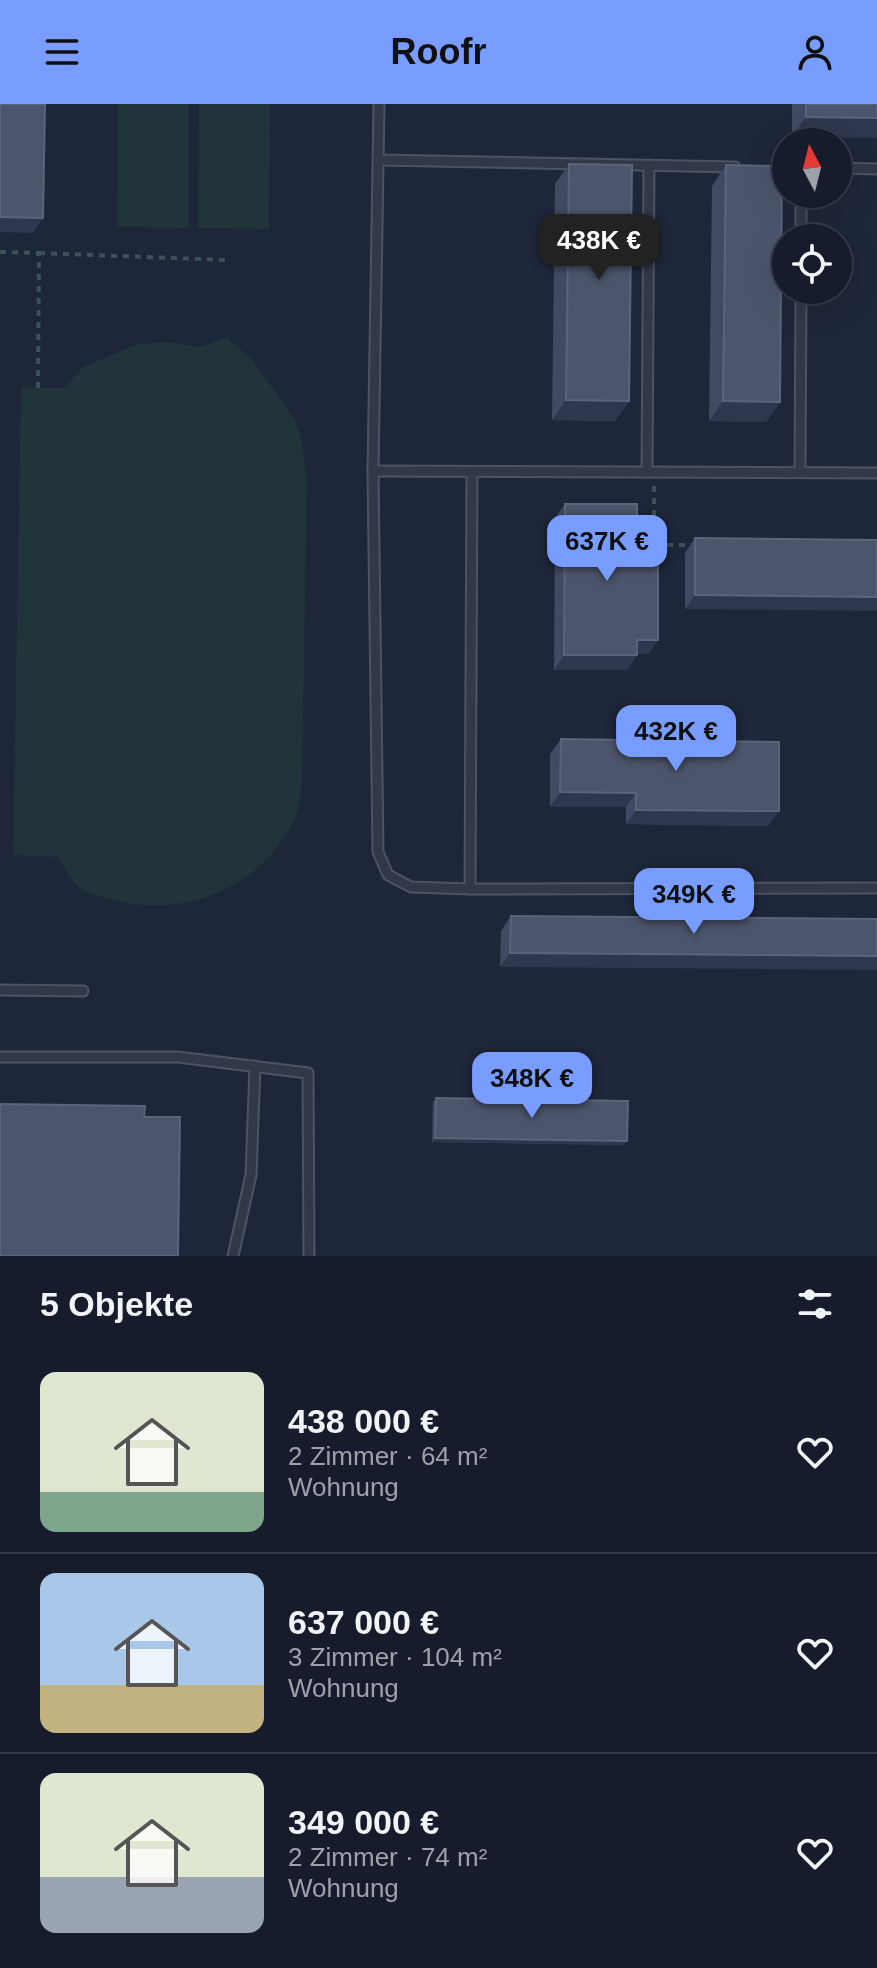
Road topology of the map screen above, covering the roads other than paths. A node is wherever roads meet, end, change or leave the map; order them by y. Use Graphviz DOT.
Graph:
graph roads {
  1 [pos="379,104"];
  2 [pos="379,160"];
  3 [pos="649,165"];
  4 [pos="740,167"];
  5 [pos="852,168"];
  6 [pos="877,169"];
  7 [pos="801,304"];
  8 [pos="373,471"];
  9 [pos="651,472"];
  10 [pos="800,472"];
  11 [pos="472,473"];
  12 [pos="877,473"];
  13 [pos="877,888"];
  14 [pos="470,889"];
  15 [pos="0,990"];
  16 [pos="83,991"];
  17 [pos="0,1057"];
  18 [pos="255,1066"];
  19 [pos="233,1256"];
  20 [pos="309,1256"];
  1 -- 2 [label="lane"];
  2 -- 3 [label="lane"];
  2 -- 8 [label="lane"];
  3 -- 4 [label="lane"];
  3 -- 9 [label="lane"];
  5 -- 6 [label="lane"];
  7 -- 10 [label="lane"];
  8 -- 11 [label="lane"];
  8 -- 14 [label="lane"];
  9 -- 10 [label="lane"];
  9 -- 11 [label="lane"];
  10 -- 12 [label="lane"];
  11 -- 14 [label="lane"];
  13 -- 14 [label="lane"];
  15 -- 16 [label="lane"];
  17 -- 18 [label="lane"];
  18 -- 19 [label="lane"];
  18 -- 20 [label="lane"];
}
